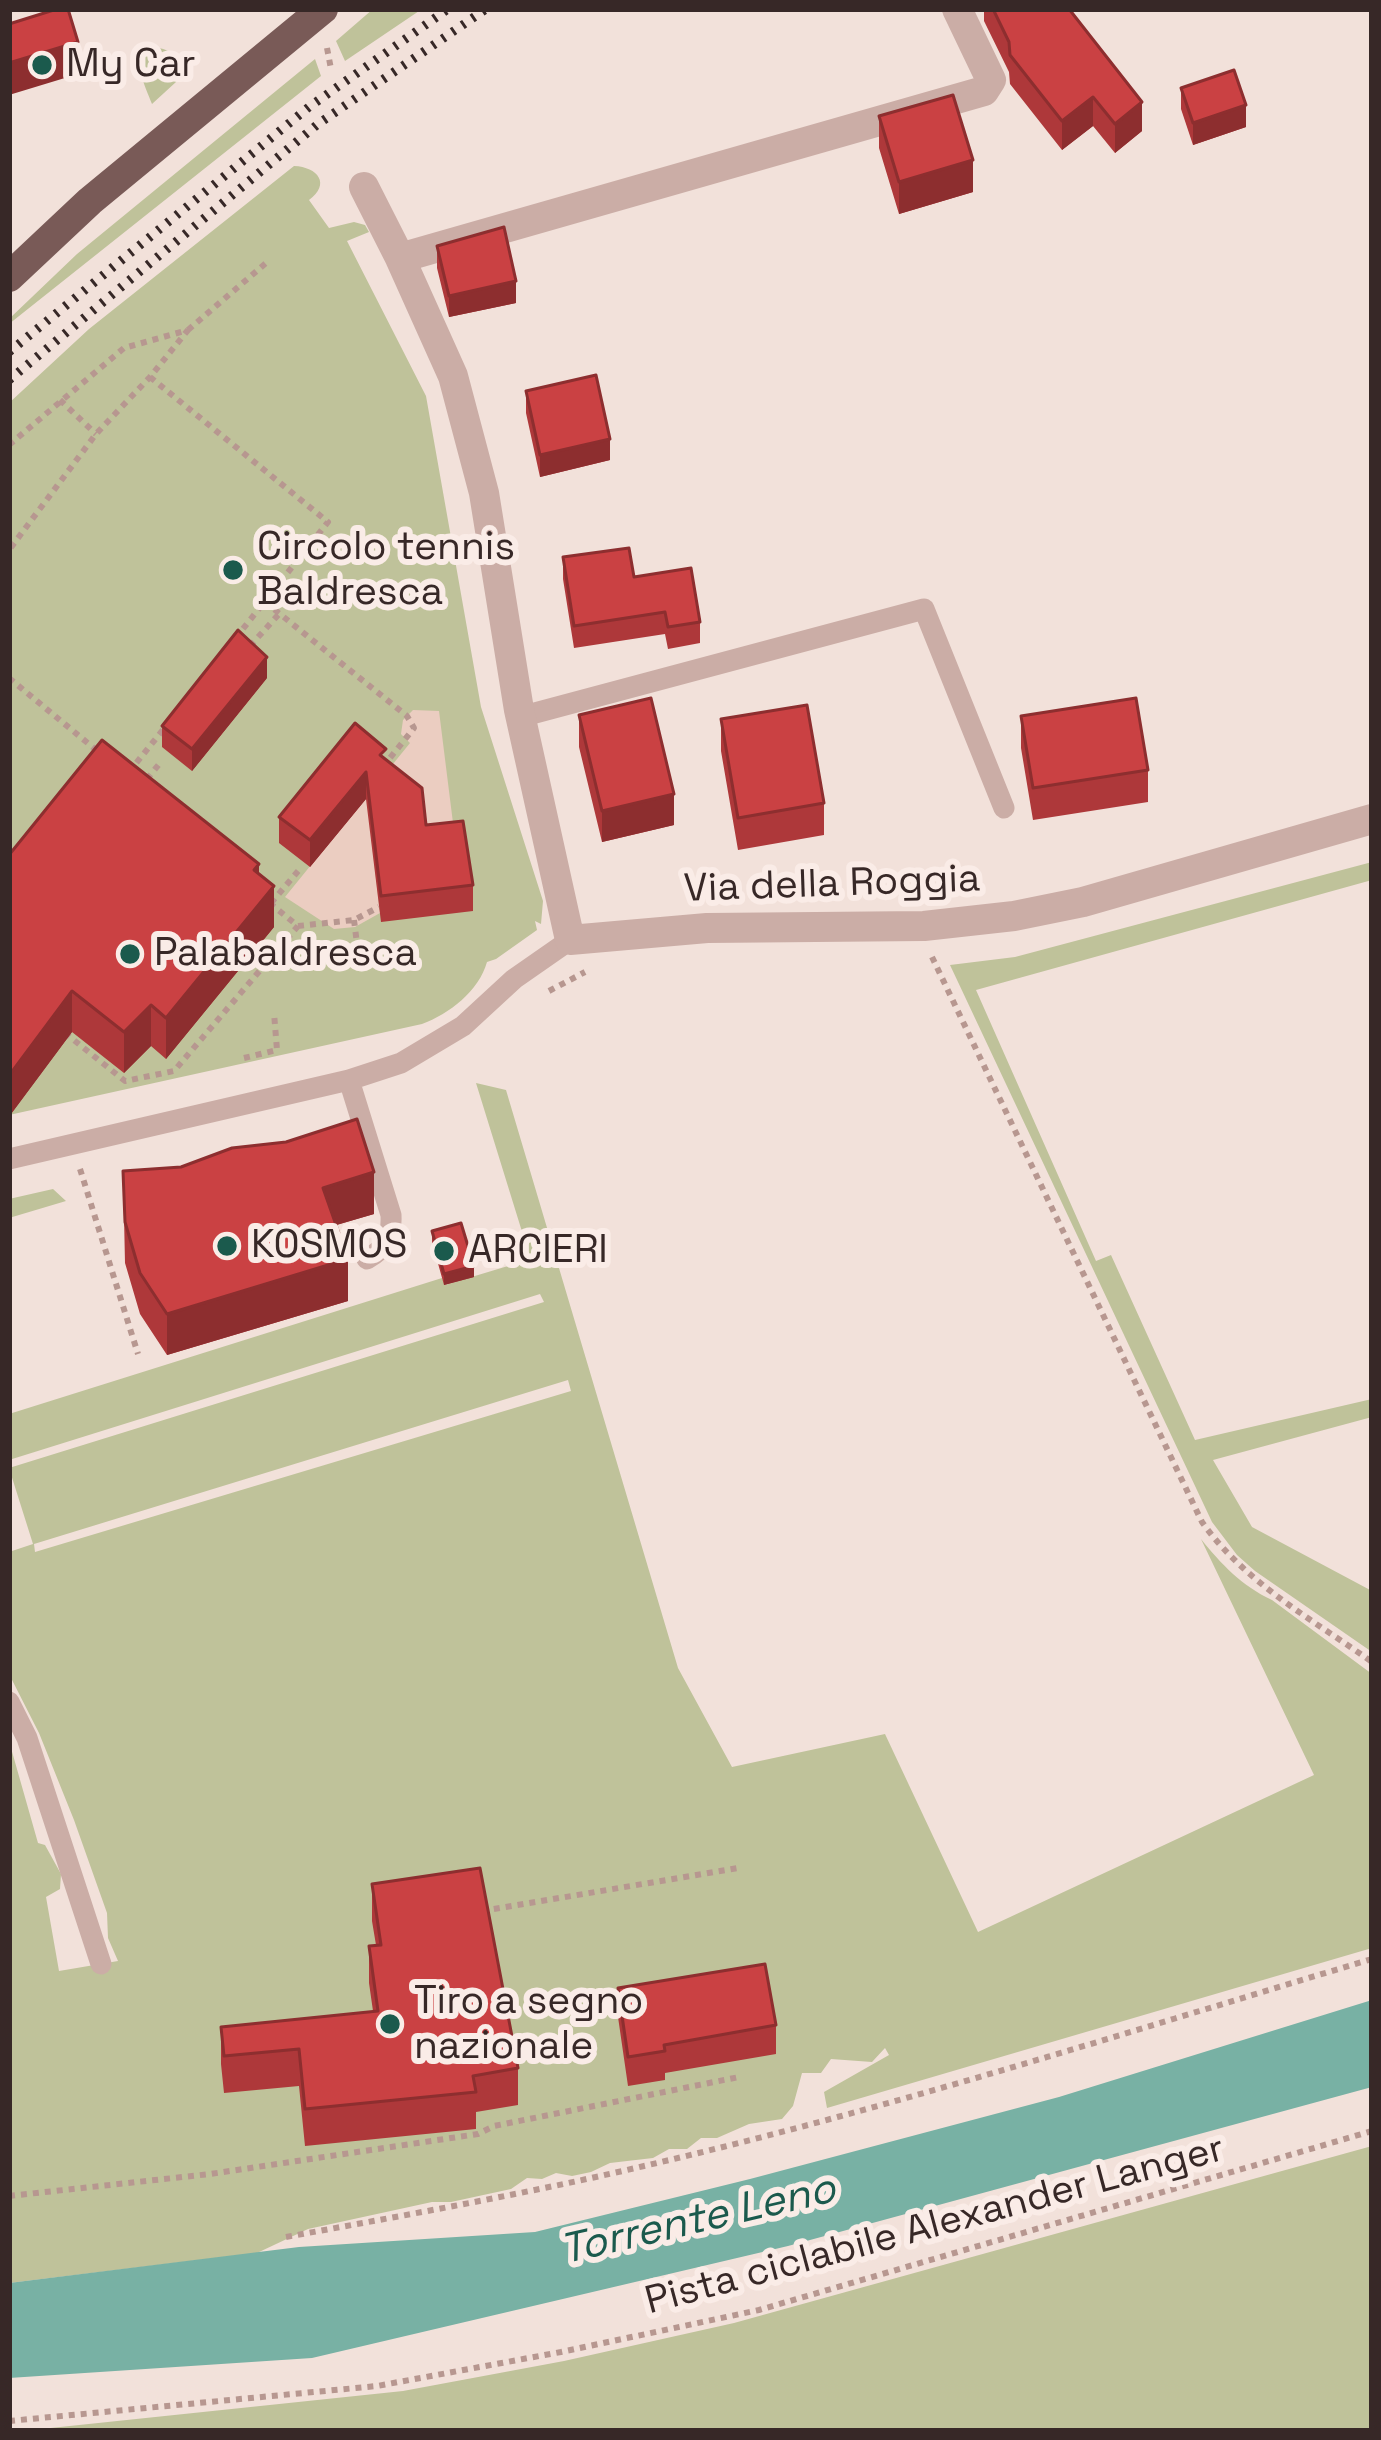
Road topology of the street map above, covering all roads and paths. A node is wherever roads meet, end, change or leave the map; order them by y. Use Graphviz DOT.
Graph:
graph roads {
  1 [pos="323,9"];
  2 [pos="957,9"];
  3 [pos="327,49"];
  4 [pos="331,69"];
  5 [pos="364,188"];
  6 [pos="400,258"];
  7 [pos="266,263"];
  8 [pos="9,277"];
  9 [pos="188,330"];
  10 [pos="150,377"];
  11 [pos="60,400"];
  12 [pos="96,434"];
  13 [pos="9,445"];
  14 [pos="9,550"];
  15 [pos="265,602"];
  16 [pos="279,614"];
  17 [pos="238,636"];
  18 [pos="250,646"];
  19 [pos="9,678"];
  20 [pos="520,717"];
  21 [pos="170,721"];
  22 [pos="390,758"];
  23 [pos="104,760"];
  24 [pos="160,764"];
  25 [pos="111,771"];
  26 [pos="135,795"];
  27 [pos="1004,808"];
  28 [pos="1372,819"];
  29 [pos="299,870"];
  30 [pos="254,890"];
  31 [pos="271,903"];
  32 [pos="379,907"];
  33 [pos="355,920"];
  34 [pos="298,926"];
  35 [pos="924,926"];
  36 [pos="570,940"];
  37 [pos="357,944"];
  38 [pos="274,1013"];
  39 [pos="65,1034"];
  40 [pos="244,1058"];
  41 [pos="349,1079"];
  42 [pos="9,1159"];
  43 [pos="80,1168"];
  44 [pos="367,1259"];
  45 [pos="138,1354"];
  46 [pos="1372,1662"];
  47 [pos="9,1702"];
  48 [pos="738,1868"];
  49 [pos="482,1911"];
  50 [pos="1372,1959"];
  51 [pos="100,1964"];
  52 [pos="739,2077"];
  53 [pos="1372,2131"];
  54 [pos="9,2196"];
  55 [pos="286,2237"];
  56 [pos="9,2421"];
  1 -- 8 [label="main road"];
  2 -- 6 [label="street"];
  3 -- 4 [label="path"];
  5 -- 6 [label="street"];
  6 -- 20 [label="street"];
  7 -- 9 [label="path"];
  9 -- 10 [label="path"];
  9 -- 11 [label="path"];
  10 -- 12 [label="path"];
  10 -- 15 [label="path"];
  11 -- 12 [label="path"];
  11 -- 13 [label="path"];
  12 -- 14 [label="path"];
  15 -- 16 [label="path"];
  15 -- 17 [label="path"];
  16 -- 18 [label="path"];
  16 -- 22 [label="path"];
  19 -- 23 [label="path"];
  20 -- 27 [label="lane, Via della Roggia"];
  20 -- 36 [label="street"];
  21 -- 25 [label="path"];
  24 -- 26 [label="path"];
  28 -- 35 [label="street, Via della Roggia"];
  29 -- 31 [label="path"];
  30 -- 31 [label="path"];
  31 -- 34 [label="path"];
  32 -- 33 [label="path"];
  33 -- 34 [label="path"];
  33 -- 37 [label="path"];
  34 -- 39 [label="path"];
  35 -- 36 [label="street, Via della Roggia"];
  35 -- 46 [label="path"];
  36 -- 41 [label="lane, Via della Roggia"];
  38 -- 40 [label="path"];
  41 -- 42 [label="lane, Via della Roggia"];
  41 -- 44 [label="lane"];
  43 -- 45 [label="path"];
  47 -- 51 [label="lane"];
  48 -- 49 [label="path"];
  50 -- 55 [label="path"];
  52 -- 54 [label="path"];
  53 -- 56 [label="path, Pista ciclabile Alexander Langer"];
}
